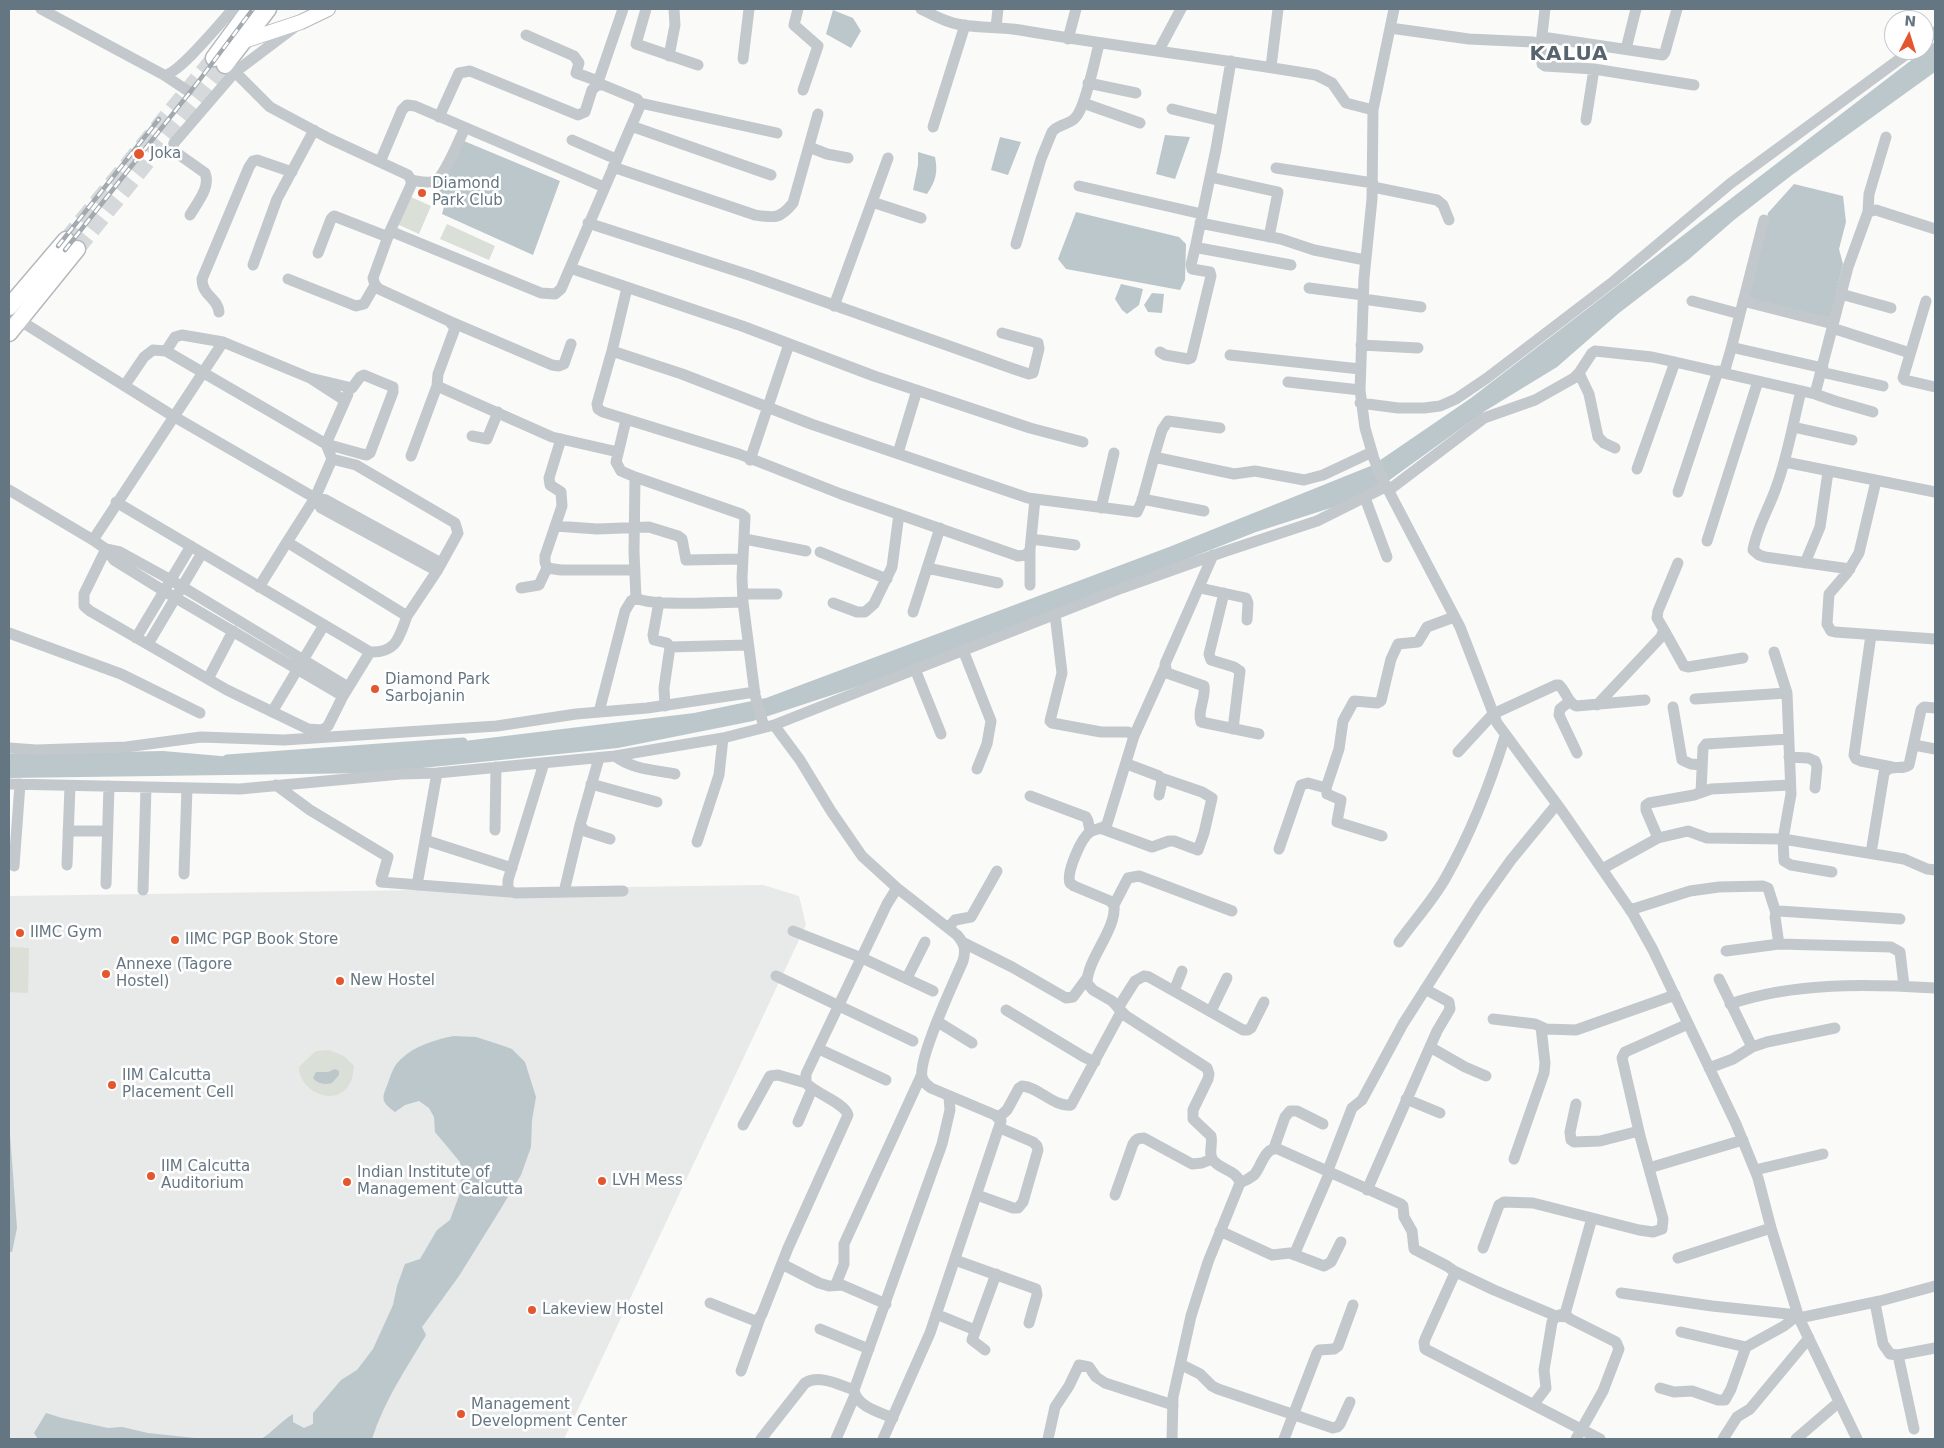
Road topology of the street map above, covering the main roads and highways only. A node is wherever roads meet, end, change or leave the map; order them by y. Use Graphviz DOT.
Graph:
graph roads {
  1 [pos="250,9"];
  2 [pos="268,9"];
  3 [pos="328,9"];
  4 [pos="237,39"];
  5 [pos="224,62"];
  6 [pos="71,245"];
  7 [pos="14,314"];
  8 [pos="9,333"];
  1 -- 4 [label="highway"];
  2 -- 4 [label="highway"];
  3 -- 4 [label="main road"];
  4 -- 5 [label="highway"];
  6 -- 7 [label="highway"];
  7 -- 8 [label="highway"];
}
